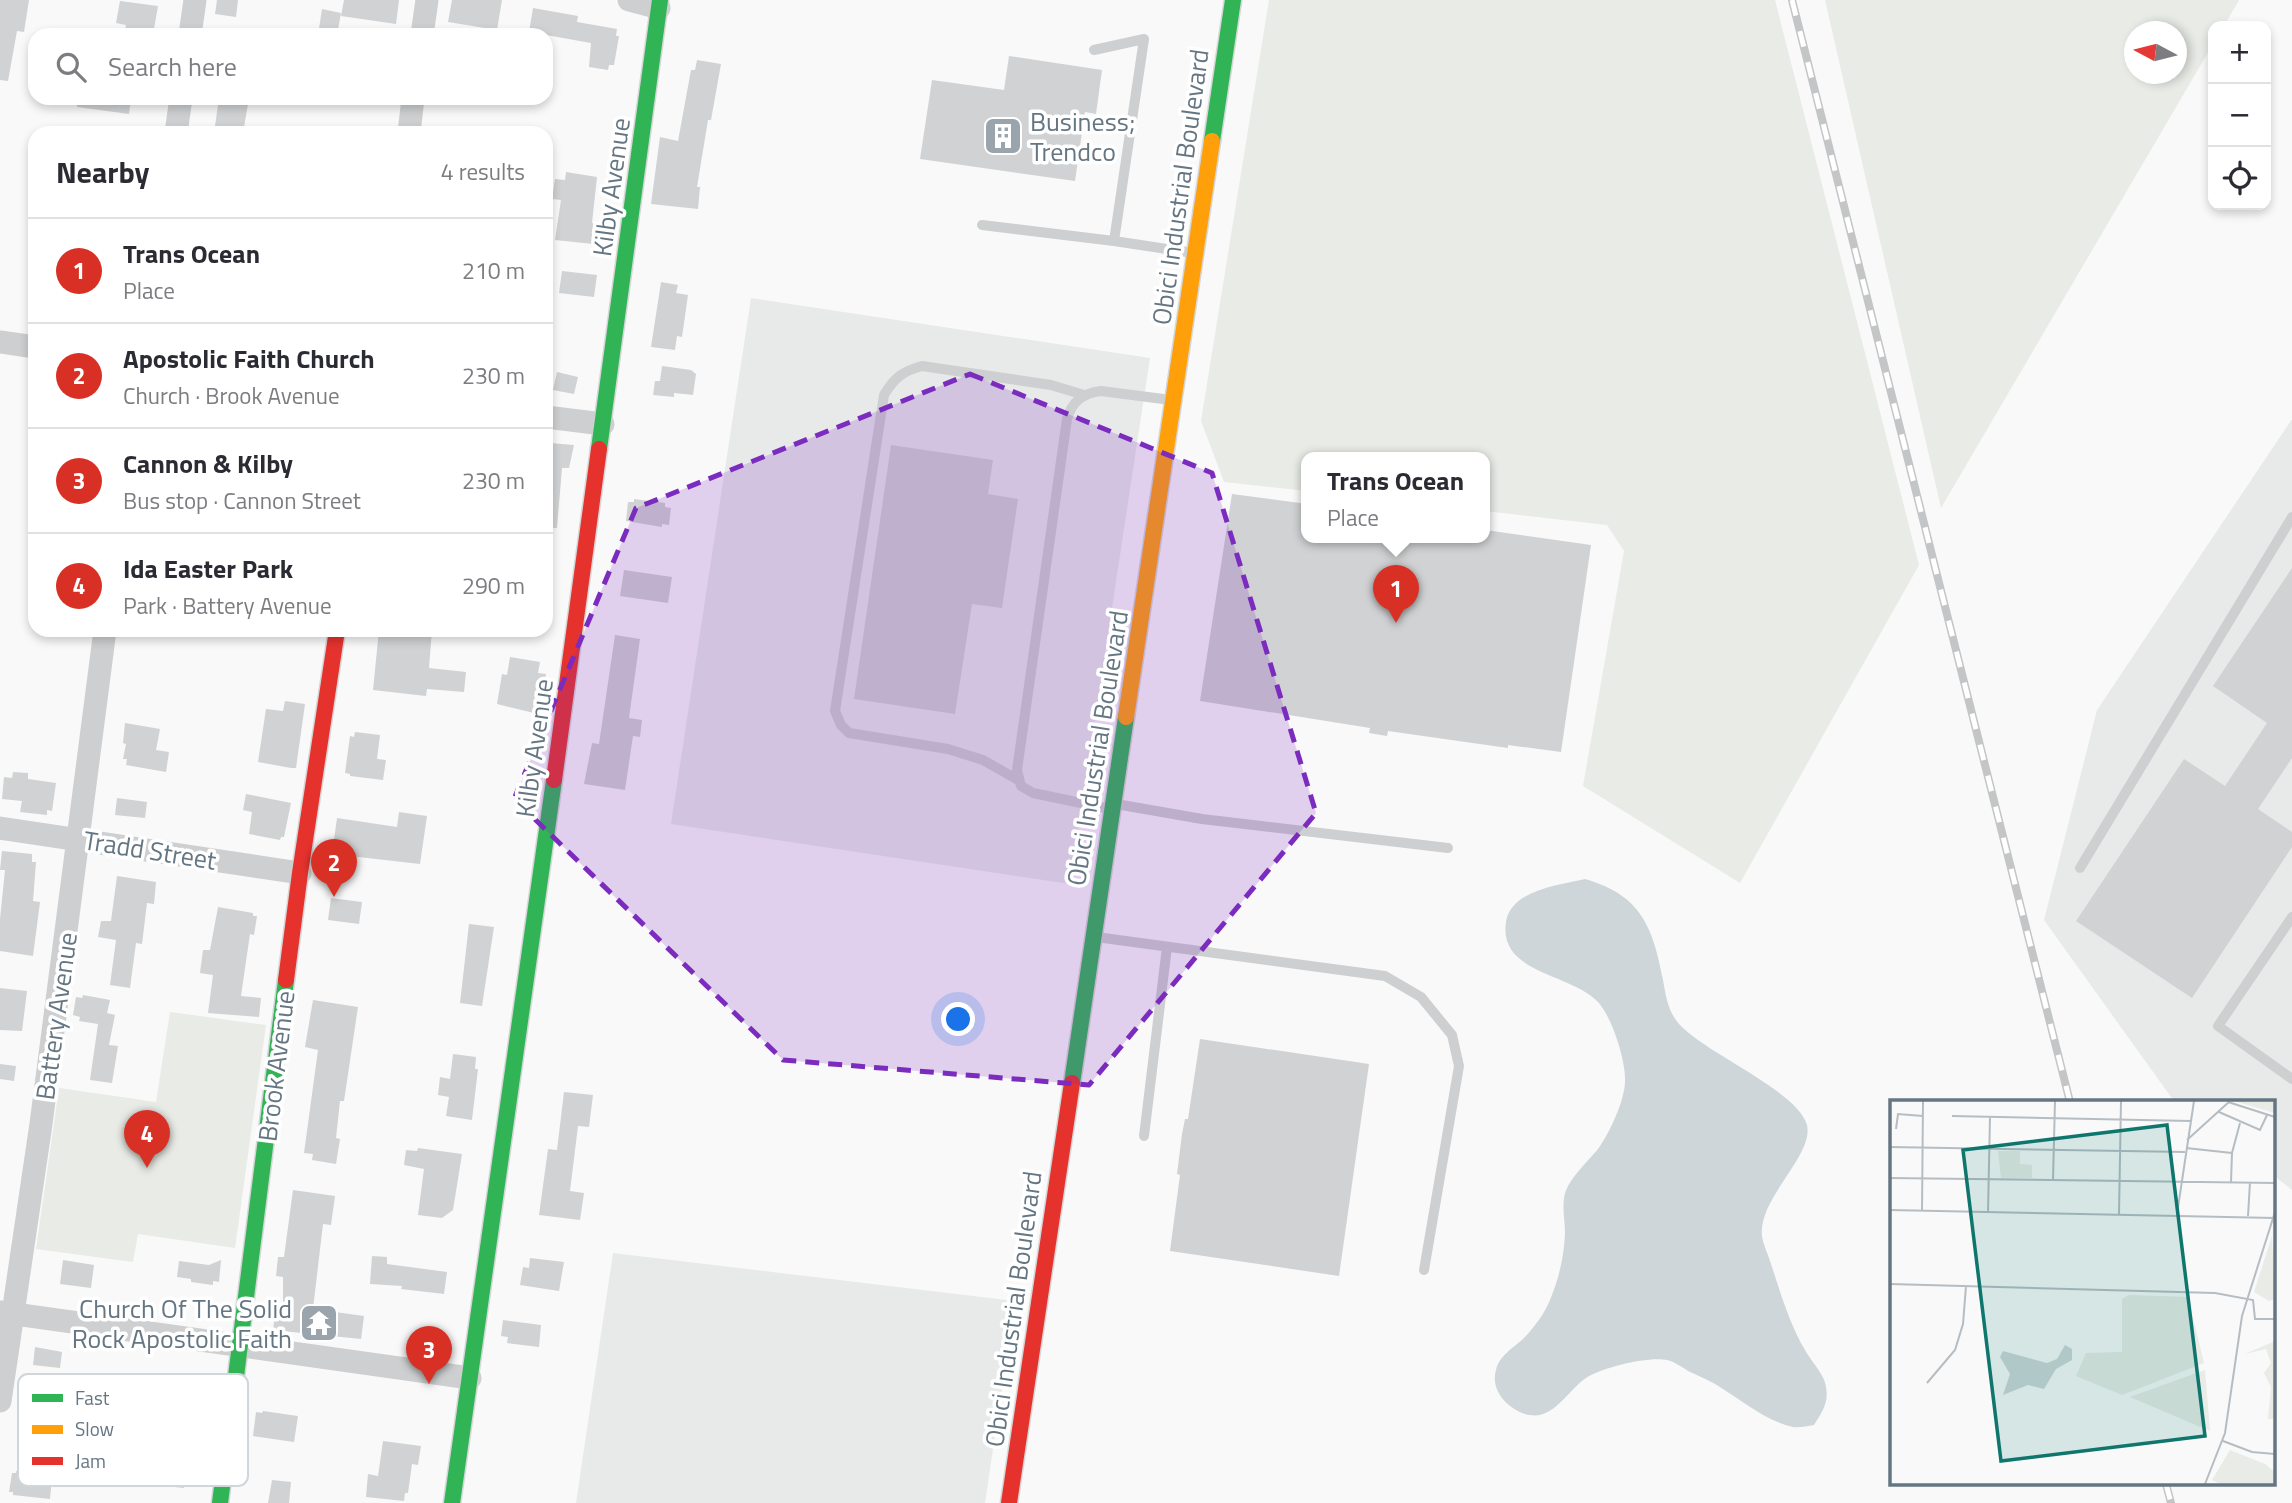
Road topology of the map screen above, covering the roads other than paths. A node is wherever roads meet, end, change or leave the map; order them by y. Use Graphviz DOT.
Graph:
graph roads {
  1 [pos="195,0"];
  2 [pos="427,0"];
  3 [pos="629,0"];
  4 [pos="1233,0"];
  5 [pos="660,4"];
  6 [pos="191,28"];
  7 [pos="423,28"];
  8 [pos="1094,50"];
  9 [pos="180,105"];
  10 [pos="413,105"];
  11 [pos="177,126"];
  12 [pos="410,126"];
  13 [pos="982,225"];
  14 [pos="1114,241"];
  15 [pos="1195,254"];
  16 [pos="0,342"];
  17 [pos="28,346"];
  18 [pos="1084,395"];
  19 [pos="1173,400"];
  20 [pos="553,418"];
  21 [pos="603,424"];
  22 [pos="2292,517"];
  23 [pos="105,637"];
  24 [pos="336,637"];
  25 [pos="1018,780"];
  26 [pos="1113,806"];
  27 [pos="0,828"];
  28 [pos="79,838"];
  29 [pos="1448,848"];
  30 [pos="2080,868"];
  31 [pos="300,873"];
  32 [pos="2292,917"];
  33 [pos="1093,937"];
  34 [pos="1167,947"];
  35 [pos="2292,1079"];
  36 [pos="1144,1136"];
  37 [pos="1424,1270"];
  38 [pos="6,1313"];
  39 [pos="241,1344"];
  40 [pos="237,1374"];
  41 [pos="470,1378"];
  42 [pos="0,1401"];
  43 [pos="452,1503"];
  44 [pos="1009,1503"];
  1 -- 6 [label="street"];
  2 -- 7 [label="street"];
  3 -- 5 [label="street"];
  4 -- 15 [label="street, Obici Industrial Boulevard"];
  5 -- 21 [label="street, Kilby Avenue"];
  8 -- 14 [label="lane"];
  9 -- 11 [label="street"];
  10 -- 12 [label="street"];
  13 -- 14 [label="lane"];
  14 -- 15 [label="lane"];
  15 -- 19 [label="street, Obici Industrial Boulevard"];
  16 -- 17 [label="street"];
  18 -- 19 [label="lane"];
  18 -- 25 [label="lane"];
  18 -- 25 [label="lane"];
  19 -- 26 [label="street, Obici Industrial Boulevard"];
  20 -- 21 [label="street"];
  21 -- 41 [label="street, Kilby Avenue"];
  22 -- 30 [label="lane"];
  23 -- 28 [label="street, Battery Avenue"];
  24 -- 31 [label="street, Brook Avenue"];
  25 -- 26 [label="lane"];
  26 -- 29 [label="lane"];
  26 -- 33 [label="street, Obici Industrial Boulevard"];
  27 -- 28 [label="street, Tradd Street"];
  28 -- 31 [label="street, Tradd Street"];
  28 -- 38 [label="street, Battery Avenue"];
  31 -- 39 [label="street, Brook Avenue"];
  32 -- 35 [label="lane"];
  33 -- 34 [label="lane"];
  33 -- 44 [label="street, Obici Industrial Boulevard"];
  34 -- 36 [label="lane"];
  34 -- 37 [label="lane"];
  38 -- 39 [label="street"];
  38 -- 42 [label="street, Battery Avenue"];
  39 -- 40 [label="street, Brook Avenue"];
  39 -- 41 [label="street"];
  41 -- 43 [label="street, Kilby Avenue"];
}
